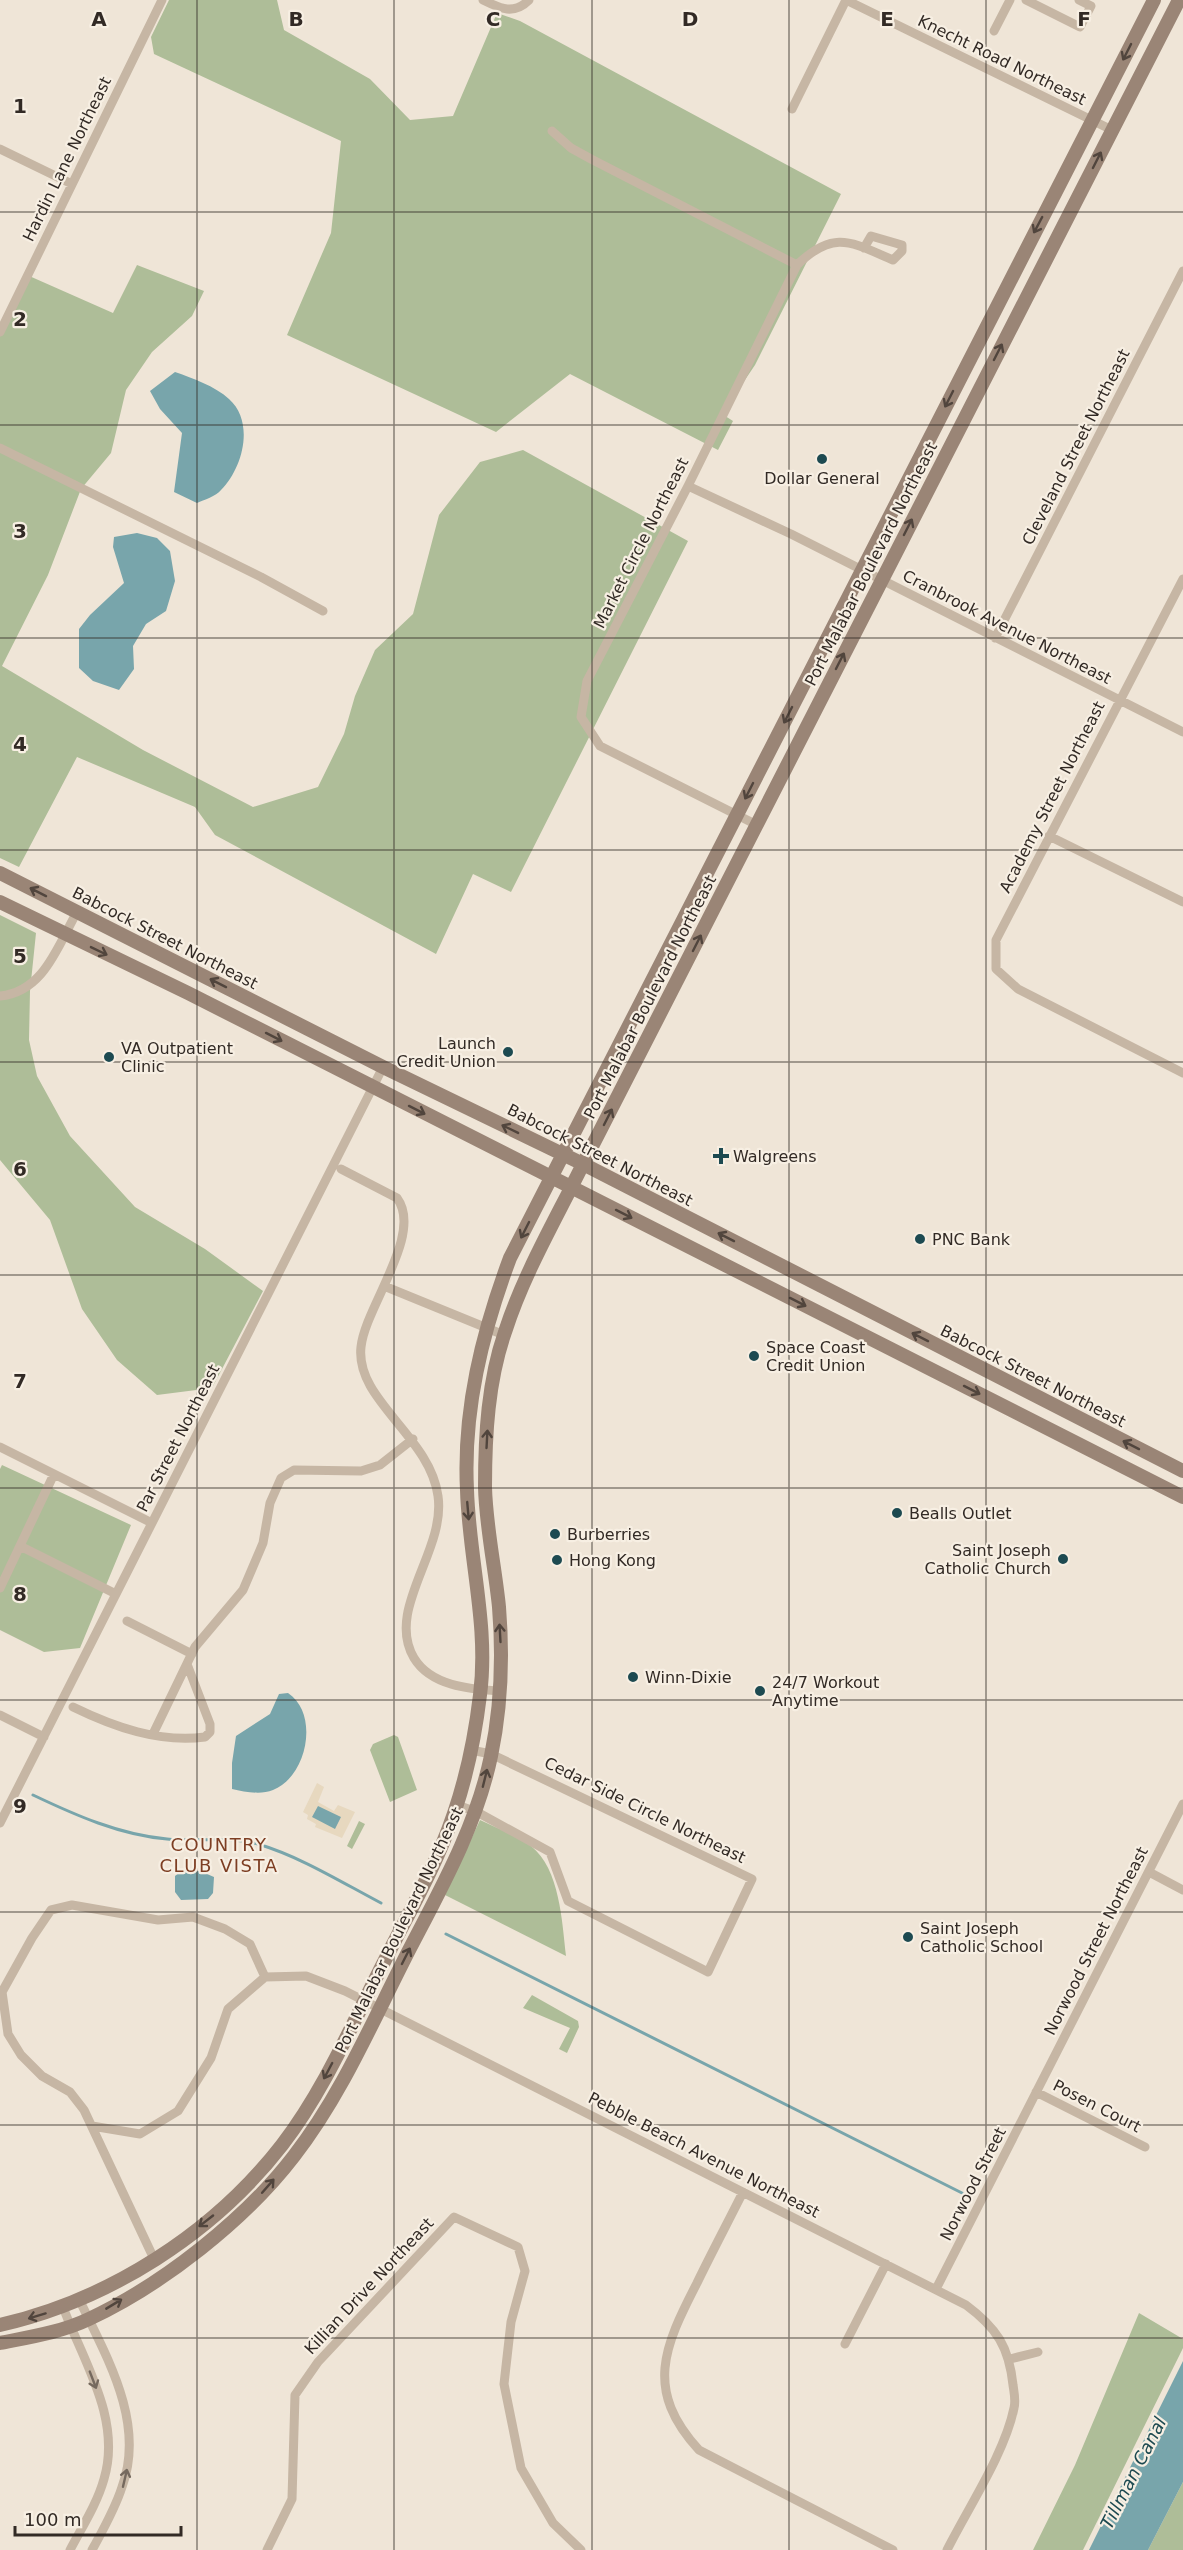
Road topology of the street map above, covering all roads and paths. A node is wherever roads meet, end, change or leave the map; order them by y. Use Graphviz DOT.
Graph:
graph roads {
  1 [pos="162,0"];
  2 [pos="483,0"];
  3 [pos="529,0"];
  4 [pos="846,0"];
  5 [pos="1010,0"];
  6 [pos="1026,0"];
  7 [pos="1079,0"];
  8 [pos="1154,0"];
  9 [pos="1179,0"];
  10 [pos="994,31"];
  11 [pos="792,109"];
  12 [pos="1093,121"];
  13 [pos="1112,130"];
  14 [pos="552,131"];
  15 [pos="0,149"];
  16 [pos="72,184"];
  17 [pos="864,248"];
  18 [pos="797,265"];
  19 [pos="1183,271"];
  20 [pos="993,311"];
  21 [pos="1013,321"];
  22 [pos="0,332"];
  23 [pos="0,448"];
  24 [pos="688,486"];
  25 [pos="862,570"];
  26 [pos="1183,579"];
  27 [pos="882,580"];
  28 [pos="323,611"];
  29 [pos="995,638"];
  30 [pos="1119,700"];
  31 [pos="1183,732"];
  32 [pos="737,815"];
  33 [pos="757,825"];
  34 [pos="1049,836"];
  35 [pos="0,873"];
  36 [pos="0,902"];
  37 [pos="1183,902"];
  38 [pos="76,912"];
  39 [pos="64,934"];
  40 [pos="0,996"];
  41 [pos="383,1067"];
  42 [pos="1183,1073"];
  43 [pos="373,1087"];
  44 [pos="563,1155"];
  45 [pos="583,1164"];
  46 [pos="341,1169"];
  47 [pos="551,1177"];
  48 [pos="572,1188"];
  49 [pos="384,1286"];
  50 [pos="486,1329"];
  51 [pos="504,1335"];
  52 [pos="413,1439"];
  53 [pos="0,1447"];
  54 [pos="1183,1471"];
  55 [pos="54,1474"];
  56 [pos="1183,1497"];
  57 [pos="152,1523"];
  58 [pos="20,1546"];
  59 [pos="0,1588"];
  60 [pos="116,1594"];
  61 [pos="127,1621"];
  62 [pos="192,1654"];
  63 [pos="187,1664"];
  64 [pos="480,1690"];
  65 [pos="499,1691"];
  66 [pos="74,1707"];
  67 [pos="0,1715"];
  68 [pos="153,1734"];
  69 [pos="44,1737"];
  70 [pos="471,1750"];
  71 [pos="491,1754"];
  72 [pos="1183,1804"];
  73 [pos="457,1805"];
  74 [pos="477,1812"];
  75 [pos="0,1823"];
  76 [pos="1149,1872"];
  77 [pos="1183,1890"];
  78 [pos="265,1977"];
  79 [pos="1,1991"];
  80 [pos="364,2000"];
  81 [pos="380,2008"];
  82 [pos="1036,2092"];
  83 [pos="92,2126"];
  84 [pos="1145,2147"];
  85 [pos="743,2192"];
  86 [pos="155,2260"];
  87 [pos="886,2264"];
  88 [pos="936,2289"];
  89 [pos="79,2299"];
  90 [pos="63,2307"];
  91 [pos="89,2319"];
  92 [pos="0,2325"];
  93 [pos="70,2326"];
  94 [pos="0,2343"];
  95 [pos="845,2344"];
  96 [pos="1038,2352"];
  97 [pos="1010,2359"];
  98 [pos="70,2550"];
  99 [pos="92,2550"];
  100 [pos="267,2550"];
  101 [pos="581,2550"];
  102 [pos="893,2550"];
  103 [pos="947,2550"];
  1 -- 16 [label="street, Hardin Lane Northeast"];
  2 -- 3 [label="street"];
  4 -- 11 [label="street"];
  4 -- 12 [label="street, Knecht Road Northeast"];
  5 -- 10 [label="street"];
  6 -- 7 [label="street"];
  8 -- 12 [label="street, Port Malabar Boulevard Northeast, one-way"];
  9 -- 13 [label="street, Port Malabar Boulevard Northeast"];
  12 -- 13 [label="street, Knecht Road Northeast"];
  12 -- 20 [label="street, Port Malabar Boulevard Northeast, one-way"];
  21 -- 13 [label="street, Port Malabar Boulevard Northeast, one-way"];
  14 -- 18 [label="street"];
  15 -- 16 [label="street"];
  16 -- 22 [label="street, Hardin Lane Northeast"];
  17 -- 18 [label="street, Market Circle Northeast"];
  18 -- 24 [label="street, Market Circle Northeast"];
  19 -- 29 [label="street, Cleveland Street Northeast"];
  20 -- 21 [label="street"];
  20 -- 25 [label="street, Port Malabar Boulevard Northeast, one-way"];
  27 -- 21 [label="street, Port Malabar Boulevard Northeast, one-way"];
  23 -- 28 [label="street"];
  24 -- 25 [label="street, Cranbrook Avenue Northeast"];
  24 -- 32 [label="street, Market Circle Northeast"];
  25 -- 27 [label="street, Cranbrook Avenue Northeast"];
  25 -- 32 [label="street, Port Malabar Boulevard Northeast, one-way"];
  26 -- 30 [label="street, Academy Street Northeast"];
  27 -- 29 [label="street, Cranbrook Avenue Northeast"];
  33 -- 27 [label="street, Port Malabar Boulevard Northeast, one-way"];
  29 -- 30 [label="street, Cranbrook Avenue Northeast"];
  30 -- 31 [label="street, Cranbrook Avenue Northeast"];
  30 -- 34 [label="street, Academy Street Northeast"];
  32 -- 33 [label="street, Market Circle Northeast"];
  32 -- 44 [label="street, Port Malabar Boulevard Northeast"];
  45 -- 33 [label="street, Port Malabar Boulevard Northeast, one-way"];
  34 -- 37 [label="street"];
  34 -- 42 [label="street, Academy Street Northeast"];
  38 -- 35 [label="street, Babcock Street Northeast, one-way"];
  36 -- 39 [label="street"];
  38 -- 39 [label="street"];
  41 -- 38 [label="street, Babcock Street Northeast, one-way"];
  39 -- 40 [label="street"];
  39 -- 43 [label="street, one-way"];
  41 -- 43 [label="street, Par Street Northeast"];
  44 -- 41 [label="street, Babcock Street Northeast, one-way"];
  43 -- 47 [label="street, one-way"];
  43 -- 57 [label="street, Par Street Northeast"];
  44 -- 45 [label="street, Babcock Street Northeast"];
  44 -- 47 [label="street, Port Malabar Boulevard Northeast"];
  45 -- 48 [label="street, Port Malabar Boulevard Northeast"];
  54 -- 45 [label="street, Babcock Street Northeast, one-way"];
  46 -- 49 [label="street"];
  47 -- 48 [label="street"];
  47 -- 50 [label="street, Port Malabar Boulevard Northeast, one-way"];
  48 -- 51 [label="street, Port Malabar Boulevard Northeast"];
  48 -- 56 [label="street, one-way"];
  49 -- 50 [label="street"];
  49 -- 52 [label="street"];
  50 -- 51 [label="street"];
  50 -- 64 [label="street, Port Malabar Boulevard Northeast, one-way"];
  65 -- 51 [label="street, Port Malabar Boulevard Northeast, one-way"];
  52 -- 62 [label="street"];
  52 -- 64 [label="street"];
  53 -- 55 [label="street"];
  55 -- 57 [label="street"];
  55 -- 58 [label="street"];
  57 -- 60 [label="street, Par Street Northeast"];
  58 -- 59 [label="street"];
  58 -- 60 [label="street"];
  60 -- 69 [label="street, Par Street Northeast"];
  61 -- 62 [label="street"];
  62 -- 63 [label="street"];
  63 -- 68 [label="street"];
  63 -- 68 [label="street"];
  64 -- 65 [label="street"];
  64 -- 70 [label="street, Port Malabar Boulevard Northeast"];
  65 -- 71 [label="street, Port Malabar Boulevard Northeast"];
  66 -- 68 [label="street"];
  67 -- 69 [label="street"];
  69 -- 75 [label="street, Par Street Northeast"];
  70 -- 71 [label="street, Cedar Side Circle Northeast"];
  70 -- 73 [label="street, Port Malabar Boulevard Northeast"];
  74 -- 71 [label="street, Port Malabar Boulevard Northeast, one-way"];
  71 -- 74 [label="street, Cedar Side Circle Northeast"];
  72 -- 76 [label="street, Norwood Street Northeast"];
  73 -- 74 [label="street, Cedar Side Circle Northeast"];
  73 -- 80 [label="street, Port Malabar Boulevard Northeast"];
  81 -- 74 [label="street, Port Malabar Boulevard Northeast, one-way"];
  76 -- 77 [label="street"];
  76 -- 82 [label="street, Norwood Street Northeast"];
  78 -- 79 [label="street"];
  78 -- 80 [label="street, Pebble Beach Avenue Northeast"];
  78 -- 83 [label="street"];
  79 -- 83 [label="street"];
  80 -- 81 [label="street, Pebble Beach Avenue Northeast"];
  80 -- 86 [label="street, Port Malabar Boulevard Northeast, one-way"];
  81 -- 85 [label="street, Pebble Beach Avenue Northeast"];
  91 -- 81 [label="street, Port Malabar Boulevard Northeast, one-way"];
  82 -- 84 [label="street, Posen Court"];
  82 -- 88 [label="street, Norwood Street"];
  83 -- 86 [label="street"];
  85 -- 87 [label="street, Pebble Beach Avenue Northeast"];
  85 -- 102 [label="street"];
  86 -- 89 [label="street, Port Malabar Boulevard Northeast"];
  87 -- 88 [label="street, Pebble Beach Avenue Northeast"];
  87 -- 95 [label="street"];
  88 -- 97 [label="street, Pebble Beach Avenue Northeast"];
  89 -- 90 [label="street, Port Malabar Boulevard Northeast"];
  89 -- 91 [label="street"];
  90 -- 92 [label="street, Port Malabar Boulevard Northeast, one-way"];
  90 -- 93 [label="street"];
  91 -- 93 [label="street, Port Malabar Boulevard Northeast"];
  99 -- 91 [label="street, one-way"];
  93 -- 94 [label="street, Port Malabar Boulevard Northeast"];
  93 -- 98 [label="street, one-way"];
  96 -- 97 [label="street"];
  97 -- 103 [label="street"];
  100 -- 101 [label="street, Killian Drive Northeast"];
}
